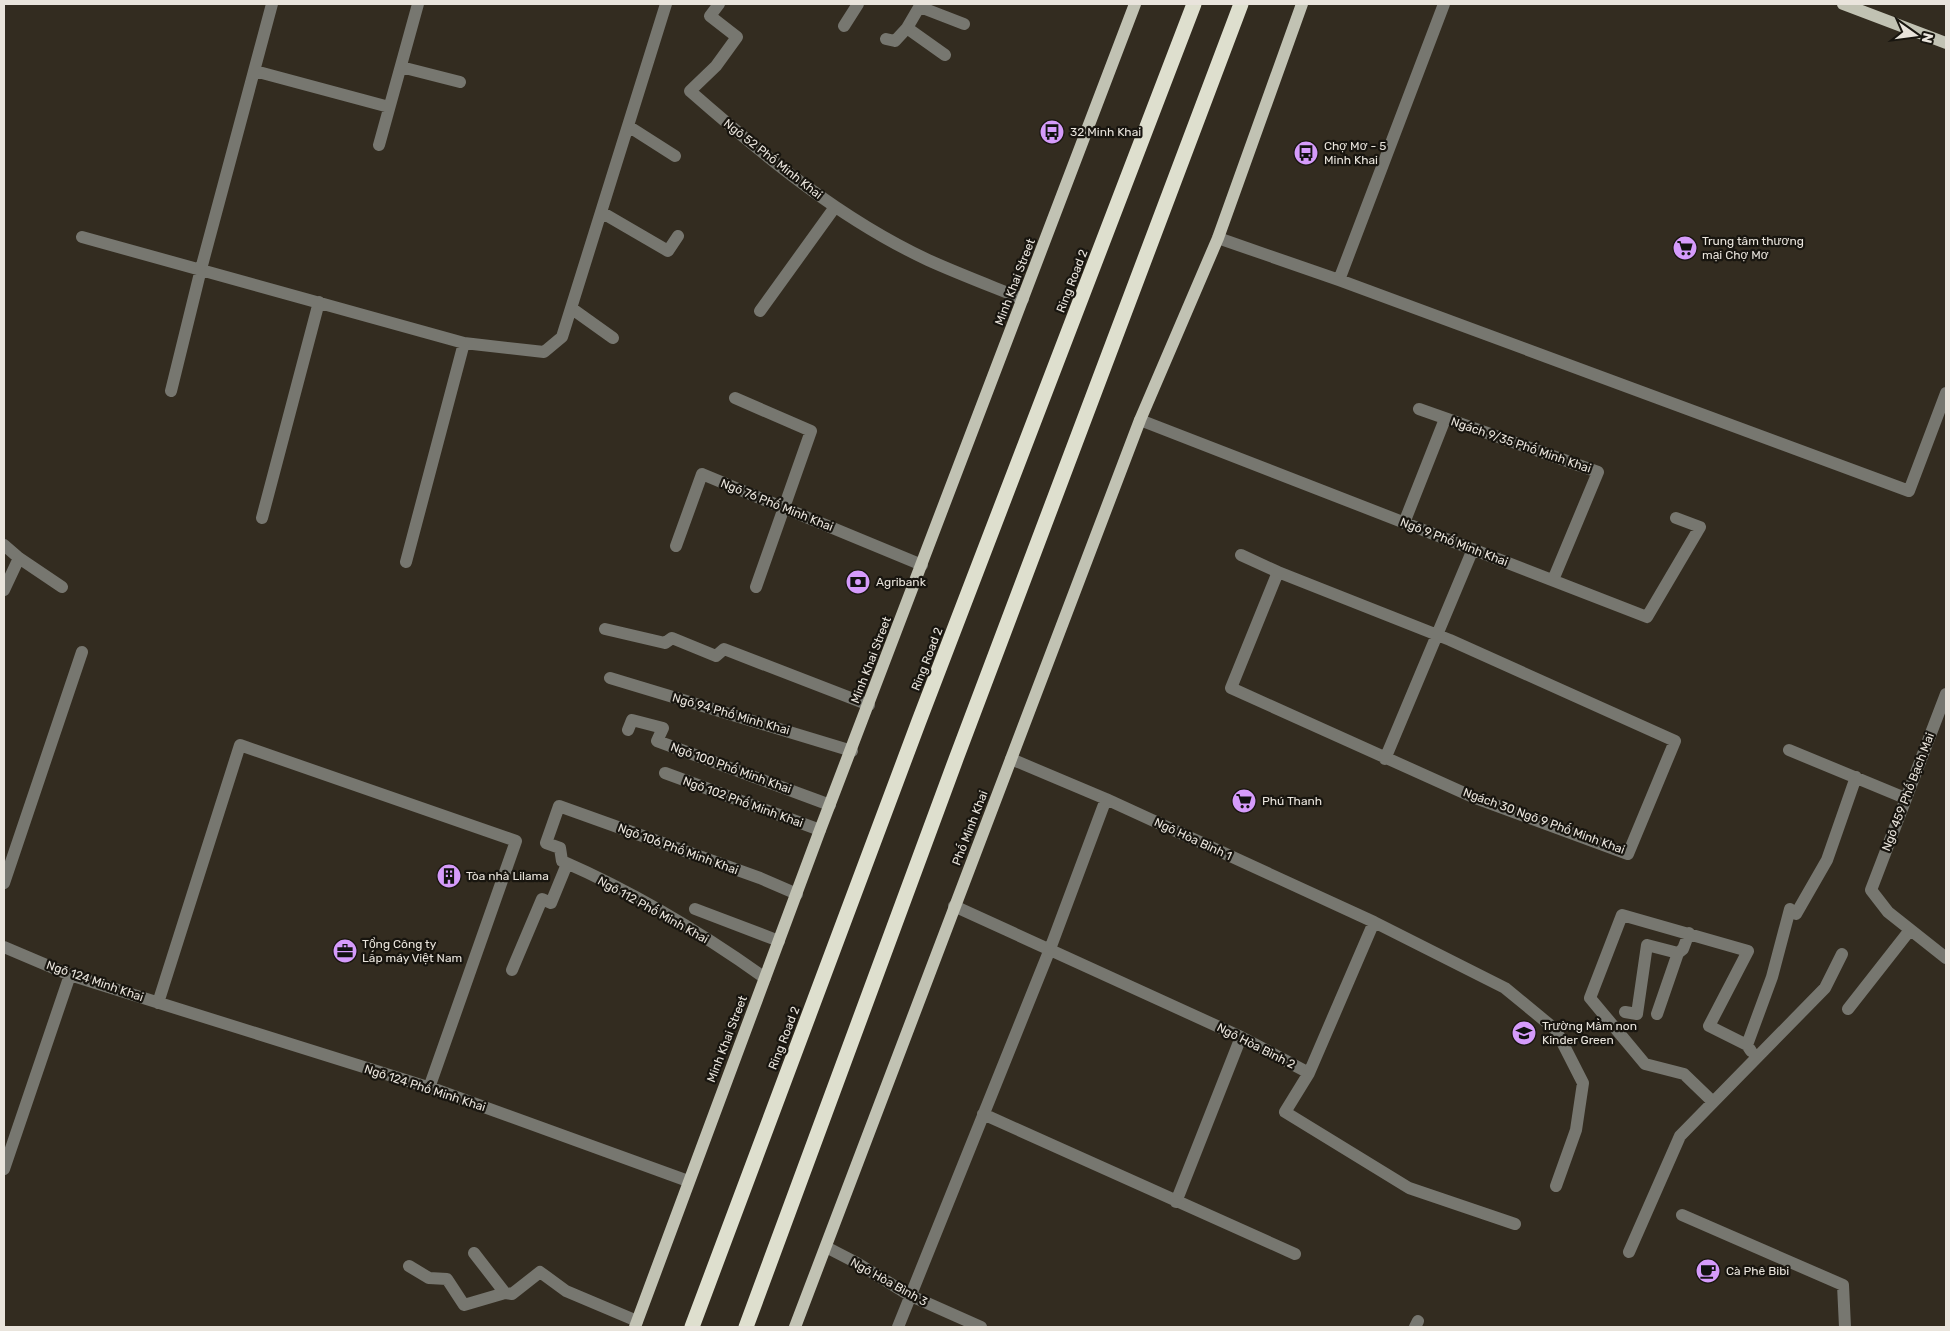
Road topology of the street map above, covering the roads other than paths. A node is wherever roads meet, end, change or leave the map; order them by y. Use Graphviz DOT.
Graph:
graph roads {
  1 [pos="272,4"];
  2 [pos="418,4"];
  3 [pos="666,4"];
  4 [pos="719,4"];
  5 [pos="858,4"];
  6 [pos="1135,4"];
  7 [pos="1194,4"];
  8 [pos="1241,4"];
  9 [pos="1302,4"];
  10 [pos="1444,4"];
  11 [pos="1843,4"];
  12 [pos="921,5"];
  13 [pos="964,24"];
  14 [pos="844,26"];
  15 [pos="907,28"];
  16 [pos="886,39"];
  17 [pos="1946,43"];
  18 [pos="945,55"];
  19 [pos="401,67"];
  20 [pos="255,71"];
  21 [pos="460,82"];
  22 [pos="389,107"];
  23 [pos="628,126"];
  24 [pos="379,145"];
  25 [pos="675,156"];
  26 [pos="835,207"];
  27 [pos="601,212"];
  28 [pos="678,236"];
  29 [pos="82,237"];
  30 [pos="1218,238"];
  31 [pos="201,269"];
  32 [pos="1339,280"];
  33 [pos="1023,299"];
  34 [pos="319,302"];
  35 [pos="571,308"];
  36 [pos="760,311"];
  37 [pos="613,338"];
  38 [pos="464,342"];
  39 [pos="171,391"];
  40 [pos="1946,393"];
  41 [pos="735,398"];
  42 [pos="1419,409"];
  43 [pos="1446,419"];
  44 [pos="1140,420"];
  45 [pos="784,508"];
  46 [pos="262,518"];
  47 [pos="1676,518"];
  48 [pos="1404,523"];
  49 [pos="4,545"];
  50 [pos="676,546"];
  51 [pos="1473,550"];
  52 [pos="1241,555"];
  53 [pos="19,558"];
  54 [pos="406,562"];
  55 [pos="922,565"];
  56 [pos="1278,572"];
  57 [pos="1552,580"];
  58 [pos="62,587"];
  59 [pos="756,587"];
  60 [pos="4,590"];
  61 [pos="605,629"];
  62 [pos="1437,635"];
  63 [pos="82,652"];
  64 [pos="610,678"];
  65 [pos="1945,702"];
  66 [pos="869,705"];
  67 [pos="628,730"];
  68 [pos="1790,750"];
  69 [pos="852,751"];
  70 [pos="1011,759"];
  71 [pos="1385,759"];
  72 [pos="665,773"];
  73 [pos="1856,778"];
  74 [pos="1905,798"];
  75 [pos="1106,799"];
  76 [pos="830,805"];
  77 [pos="559,806"];
  78 [pos="820,830"];
  79 [pos="567,864"];
  80 [pos="4,883"];
  81 [pos="797,894"];
  82 [pos="954,906"];
  83 [pos="695,909"];
  84 [pos="1374,922"];
  85 [pos="1910,930"];
  86 [pos="1689,933"];
  87 [pos="779,941"];
  88 [pos="4,947"];
  89 [pos="1050,949"];
  90 [pos="1678,954"];
  91 [pos="1842,954"];
  92 [pos="1945,954"];
  93 [pos="512,970"];
  94 [pos="70,975"];
  95 [pos="765,978"];
  96 [pos="158,1003"];
  97 [pos="1848,1009"];
  98 [pos="1625,1012"];
  99 [pos="1657,1014"];
  100 [pos="1241,1037"];
  101 [pos="1747,1045"];
  102 [pos="1755,1059"];
  103 [pos="1309,1073"];
  104 [pos="429,1088"];
  105 [pos="1713,1102"];
  106 [pos="983,1114"];
  107 [pos="4,1169"];
  108 [pos="688,1182"];
  109 [pos="1556,1186"];
  110 [pos="1176,1202"];
  111 [pos="1682,1214"];
  112 [pos="1515,1224"];
  113 [pos="826,1247"];
  114 [pos="1629,1252"];
  115 [pos="474,1253"];
  116 [pos="1295,1254"];
  117 [pos="409,1266"];
  118 [pos="505,1293"];
  119 [pos="909,1295"];
  120 [pos="636,1324"];
  121 [pos="692,1327"];
  122 [pos="746,1327"];
  123 [pos="795,1327"];
  124 [pos="898,1327"];
  125 [pos="981,1327"];
  126 [pos="1845,1327"];
  1 -- 20 [label="street"];
  2 -- 19 [label="street"];
  3 -- 23 [label="street"];
  4 -- 26 [label="street, Ngõ 52 Phố Minh Khai"];
  5 -- 14 [label="street"];
  6 -- 33 [label="main road, Minh Khai Street"];
  7 -- 121 [label="highway, Ring Road 2"];
  8 -- 122 [label="highway"];
  9 -- 30 [label="main road"];
  10 -- 32 [label="street"];
  11 -- 17 [label="main road"];
  12 -- 13 [label="street"];
  12 -- 15 [label="street"];
  15 -- 16 [label="street"];
  15 -- 18 [label="street"];
  19 -- 21 [label="street"];
  19 -- 22 [label="street"];
  20 -- 22 [label="street"];
  20 -- 31 [label="street"];
  22 -- 24 [label="street"];
  23 -- 25 [label="street"];
  23 -- 27 [label="street"];
  26 -- 33 [label="street, Ngõ 52 Phố Minh Khai"];
  26 -- 36 [label="street, Ngõ 52 Phố Minh Khai"];
  27 -- 28 [label="street"];
  27 -- 35 [label="street"];
  29 -- 31 [label="street"];
  30 -- 32 [label="street"];
  30 -- 44 [label="main road"];
  31 -- 34 [label="street"];
  31 -- 39 [label="street"];
  32 -- 40 [label="street"];
  33 -- 55 [label="main road, Minh Khai Street"];
  34 -- 38 [label="street"];
  34 -- 46 [label="street"];
  35 -- 37 [label="street"];
  35 -- 38 [label="street"];
  38 -- 54 [label="street"];
  41 -- 45 [label="street"];
  42 -- 43 [label="street, Ngách 9/35 Phố Minh Khai"];
  43 -- 48 [label="street"];
  43 -- 57 [label="street, Ngách 9/35 Phố Minh Khai"];
  44 -- 48 [label="street, Ngõ 9 Phố Minh Khai"];
  44 -- 70 [label="main road"];
  45 -- 50 [label="street, Ngõ 76 Phố Minh Khai"];
  45 -- 55 [label="street, Ngõ 76 Phố Minh Khai"];
  45 -- 59 [label="street"];
  47 -- 57 [label="street, Ngõ 9 Phố Minh Khai"];
  48 -- 51 [label="street, Ngõ 9 Phố Minh Khai"];
  49 -- 53 [label="street"];
  51 -- 57 [label="street, Ngõ 9 Phố Minh Khai"];
  51 -- 62 [label="street"];
  52 -- 56 [label="street, Ngách 30 Ngõ 9 Phố Minh Khai"];
  53 -- 58 [label="street"];
  53 -- 60 [label="street"];
  55 -- 66 [label="main road, Minh Khai Street"];
  56 -- 62 [label="street, Ngách 30 Ngõ 9 Phố Minh Khai"];
  56 -- 71 [label="street, Ngách 30 Ngõ 9 Phố Minh Khai"];
  61 -- 66 [label="street"];
  62 -- 71 [label="street"];
  62 -- 71 [label="street, Ngách 30 Ngõ 9 Phố Minh Khai"];
  63 -- 80 [label="street"];
  64 -- 69 [label="street, Ngõ 94 Phố Minh Khai"];
  65 -- 74 [label="street, Ngõ 459 Phố Bạch Mai"];
  66 -- 69 [label="main road, Minh Khai Street"];
  67 -- 76 [label="street, Ngõ 100 Phố Minh Khai"];
  68 -- 73 [label="street"];
  69 -- 76 [label="main road, Minh Khai Street"];
  70 -- 75 [label="street, Ngõ Hòa Bình 1"];
  70 -- 82 [label="main road, Phố Minh Khai"];
  72 -- 78 [label="street, Ngõ 102 Phố Minh Khai"];
  73 -- 74 [label="street"];
  73 -- 101 [label="street"];
  74 -- 85 [label="street, Ngõ 459 Phố Bạch Mai"];
  75 -- 84 [label="street, Ngõ Hòa Bình 1"];
  75 -- 89 [label="street"];
  76 -- 78 [label="main road, Minh Khai Street"];
  77 -- 79 [label="street, Ngõ 112 Phố Minh Khai"];
  77 -- 81 [label="street, Ngõ 106 Phố Minh Khai"];
  78 -- 81 [label="main road, Minh Khai Street"];
  79 -- 93 [label="street"];
  79 -- 95 [label="street, Ngõ 112 Phố Minh Khai"];
  81 -- 87 [label="main road, Minh Khai Street"];
  82 -- 89 [label="street, Ngõ Hòa Bình 2"];
  82 -- 113 [label="main road"];
  83 -- 87 [label="street"];
  84 -- 103 [label="street"];
  84 -- 109 [label="street, Ngõ Hòa Bình 1"];
  85 -- 92 [label="street"];
  85 -- 97 [label="street"];
  86 -- 90 [label="street"];
  86 -- 101 [label="street"];
  86 -- 105 [label="street"];
  87 -- 95 [label="main road, Minh Khai Street"];
  88 -- 94 [label="street, Ngõ 124 Minh Khai"];
  89 -- 100 [label="street, Ngõ Hòa Bình 2"];
  89 -- 106 [label="street"];
  90 -- 98 [label="street"];
  90 -- 99 [label="street"];
  91 -- 102 [label="street"];
  94 -- 96 [label="street, Ngõ 124 Minh Khai"];
  94 -- 107 [label="street"];
  95 -- 108 [label="main road, Minh Khai Street"];
  96 -- 104 [label="street, Ngõ 124 Phố Minh Khai"];
  96 -- 104 [label="street"];
  100 -- 103 [label="street, Ngõ Hòa Bình 2"];
  100 -- 110 [label="street"];
  101 -- 102 [label="street"];
  102 -- 105 [label="street"];
  103 -- 112 [label="street, Ngõ Hòa Bình 2"];
  104 -- 108 [label="street, Ngõ 124 Phố Minh Khai"];
  105 -- 114 [label="street"];
  106 -- 110 [label="street"];
  106 -- 119 [label="street"];
  108 -- 120 [label="main road, Minh Khai Street"];
  110 -- 116 [label="street"];
  111 -- 126 [label="street"];
  113 -- 119 [label="street, Ngõ Hòa Bình 3"];
  113 -- 123 [label="main road"];
  115 -- 118 [label="street"];
  117 -- 118 [label="street"];
  118 -- 120 [label="street"];
  119 -- 124 [label="street"];
  119 -- 125 [label="street, Ngõ Hòa Bình 3"];
}
